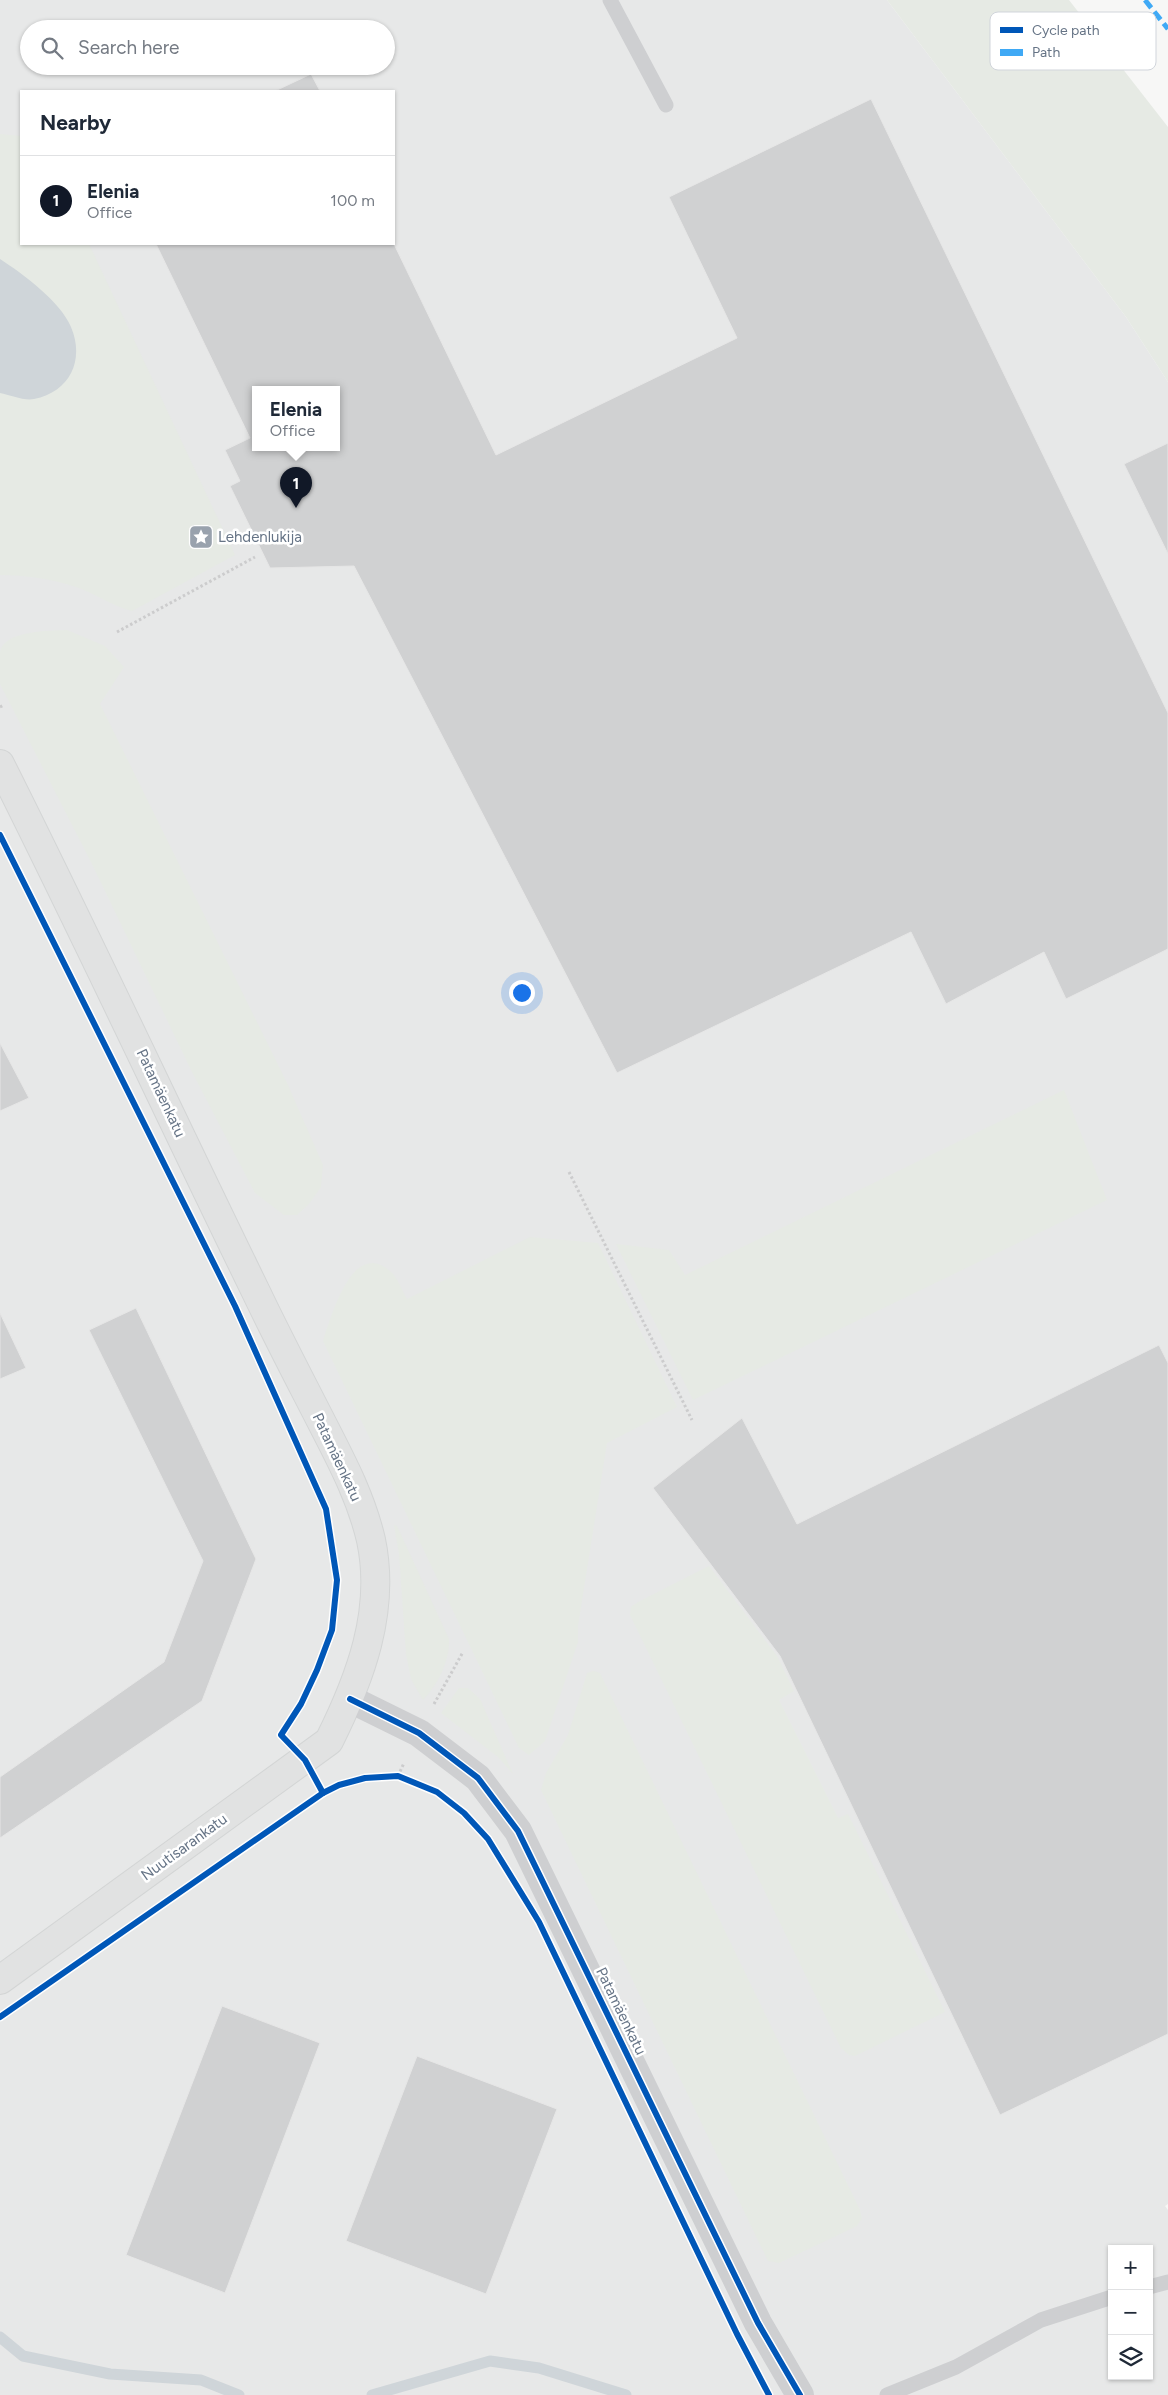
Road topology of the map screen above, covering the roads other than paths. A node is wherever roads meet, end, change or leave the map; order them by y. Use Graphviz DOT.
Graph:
graph roads {
  1 [pos="610,0"];
  2 [pos="666,105"];
  3 [pos="0,764"];
  4 [pos="350,1699"];
  5 [pos="0,1980"];
  6 [pos="1168,2282"];
  7 [pos="1153,2286"];
  8 [pos="1108,2298"];
  9 [pos="800,2395"];
  10 [pos="887,2395"];
  1 -- 2 [label="lane"];
  3 -- 4 [label="main road, Patamäenkatu"];
  4 -- 5 [label="main road, Nuutisarankatu"];
  4 -- 9 [label="street, Patamäenkatu"];
  6 -- 7 [label="lane"];
  8 -- 10 [label="lane"];
}
